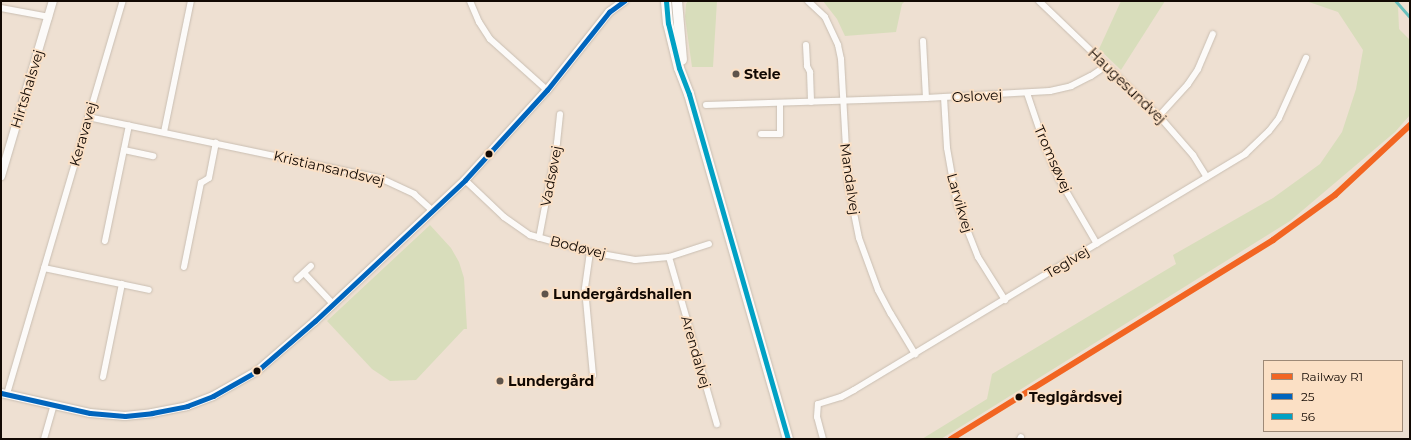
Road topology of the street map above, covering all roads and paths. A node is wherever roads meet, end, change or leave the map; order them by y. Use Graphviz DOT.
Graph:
graph roads {
  1 [pos="54,1"];
  2 [pos="123,1"];
  3 [pos="191,1"];
  4 [pos="470,1"];
  5 [pos="624,1"];
  6 [pos="666,1"];
  7 [pos="677,1"];
  8 [pos="808,1"];
  9 [pos="1039,1"];
  10 [pos="1,8"];
  11 [pos="49,17"];
  12 [pos="1213,34"];
  13 [pos="923,41"];
  14 [pos="806,45"];
  15 [pos="1306,58"];
  16 [pos="1106,66"];
  17 [pos="547,90"];
  18 [pos="1026,93"];
  19 [pos="689,94"];
  20 [pos="944,97"];
  21 [pos="926,98"];
  22 [pos="811,102"];
  23 [pos="842,102"];
  24 [pos="780,103"];
  25 [pos="706,105"];
  26 [pos="560,114"];
  27 [pos="88,116"];
  28 [pos="1159,116"];
  29 [pos="129,125"];
  30 [pos="164,132"];
  31 [pos="761,134"];
  32 [pos="216,143"];
  33 [pos="124,150"];
  34 [pos="153,156"];
  35 [pos="1,176"];
  36 [pos="1207,177"];
  37 [pos="465,180"];
  38 [pos="433,211"];
  39 [pos="539,238"];
  40 [pos="105,241"];
  41 [pos="709,244"];
  42 [pos="1097,244"];
  43 [pos="590,252"];
  44 [pos="669,257"];
  45 [pos="311,266"];
  46 [pos="184,267"];
  47 [pos="44,268"];
  48 [pos="304,272"];
  49 [pos="297,279"];
  50 [pos="122,284"];
  51 [pos="149,290"];
  52 [pos="1005,300"];
  53 [pos="333,304"];
  54 [pos="915,354"];
  55 [pos="593,376"];
  56 [pos="103,377"];
  57 [pos="4,394"];
  58 [pos="54,405"];
  59 [pos="717,424"];
  60 [pos="44,439"];
  61 [pos="788,439"];
  62 [pos="823,439"];
  1 -- 11 [label="street, Hirtshalsvej"];
  2 -- 27 [label="street, Keravavej"];
  3 -- 30 [label="street"];
  4 -- 17 [label="street"];
  5 -- 17 [label="street"];
  6 -- 19 [label="main road"];
  7 -- 19 [label="main road"];
  8 -- 23 [label="street, Mandalvej"];
  9 -- 16 [label="street, Haugesundvej"];
  10 -- 11 [label="street"];
  11 -- 35 [label="street, Hirtshalsvej"];
  12 -- 28 [label="street"];
  13 -- 21 [label="street"];
  14 -- 22 [label="street"];
  15 -- 36 [label="street, Teglvej"];
  16 -- 18 [label="street, Oslovej"];
  16 -- 28 [label="street, Haugesundvej"];
  17 -- 37 [label="street"];
  18 -- 20 [label="street, Oslovej"];
  18 -- 42 [label="street, Tromsøvej"];
  19 -- 61 [label="main road"];
  20 -- 21 [label="street, Oslovej"];
  20 -- 52 [label="street, Larvikvej"];
  21 -- 23 [label="street, Oslovej"];
  22 -- 23 [label="street, Oslovej"];
  22 -- 24 [label="street, Oslovej"];
  23 -- 54 [label="street, Mandalvej"];
  24 -- 25 [label="street, Oslovej"];
  24 -- 31 [label="street"];
  26 -- 39 [label="street, Vadsøvej"];
  27 -- 29 [label="street, Kristiansandsvej"];
  27 -- 47 [label="street, Keravavej"];
  28 -- 36 [label="street, Haugesundvej"];
  29 -- 30 [label="street, Kristiansandsvej"];
  29 -- 33 [label="street"];
  30 -- 32 [label="street, Kristiansandsvej"];
  32 -- 38 [label="street, Kristiansandsvej"];
  32 -- 46 [label="street"];
  33 -- 34 [label="street"];
  33 -- 40 [label="street"];
  36 -- 42 [label="street, Teglvej"];
  37 -- 38 [label="street"];
  37 -- 39 [label="street, Bodøvej"];
  38 -- 53 [label="street"];
  39 -- 43 [label="street, Bodøvej"];
  41 -- 44 [label="street, Bodøvej"];
  42 -- 52 [label="street, Teglvej"];
  43 -- 44 [label="street, Bodøvej"];
  43 -- 55 [label="street"];
  44 -- 59 [label="street, Arendalvej"];
  45 -- 48 [label="street"];
  47 -- 50 [label="street"];
  47 -- 57 [label="street, Keravavej"];
  48 -- 49 [label="street"];
  48 -- 53 [label="street"];
  50 -- 51 [label="street"];
  50 -- 56 [label="street"];
  52 -- 54 [label="street, Teglvej"];
  53 -- 58 [label="street"];
  54 -- 62 [label="street, Teglvej"];
  57 -- 58 [label="street"];
  58 -- 60 [label="street"];
}
